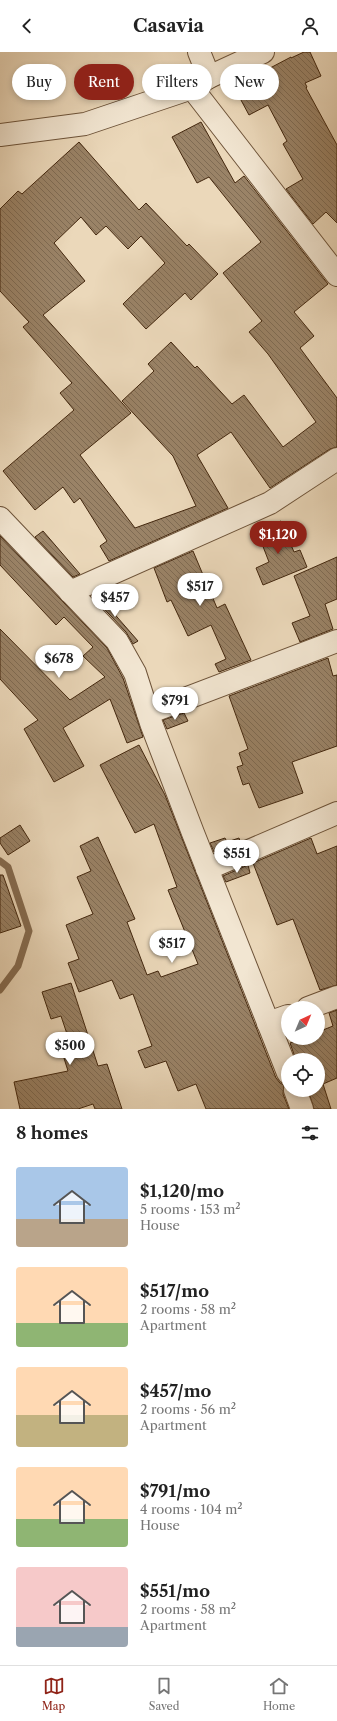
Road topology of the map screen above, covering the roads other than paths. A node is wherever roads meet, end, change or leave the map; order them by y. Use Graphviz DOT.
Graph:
graph roads {
  1 [pos="199,52"];
  2 [pos="263,52"];
  3 [pos="200,64"];
  4 [pos="212,78"];
  5 [pos="212,99"];
  6 [pos="153,100"];
  7 [pos="0,135"];
  8 [pos="337,275"];
  9 [pos="337,459"];
  10 [pos="0,518"];
  11 [pos="70,592"];
  12 [pos="337,641"];
  13 [pos="148,713"];
  14 [pos="337,813"];
  15 [pos="207,869"];
  16 [pos="337,997"];
  17 [pos="325,1002"];
  18 [pos="278,1020"];
  19 [pos="284,1053"];
  20 [pos="298,1097"];
  21 [pos="302,1109"];
  1 -- 3 [label="street"];
  2 -- 4 [label="street"];
  5 -- 8 [label="street"];
  6 -- 7 [label="street"];
  9 -- 11 [label="street"];
  10 -- 11 [label="street"];
  11 -- 13 [label="street"];
  12 -- 13 [label="street"];
  13 -- 15 [label="street"];
  14 -- 15 [label="street"];
  15 -- 18 [label="street"];
  16 -- 17 [label="street"];
  18 -- 19 [label="street"];
  20 -- 21 [label="street"];
}
